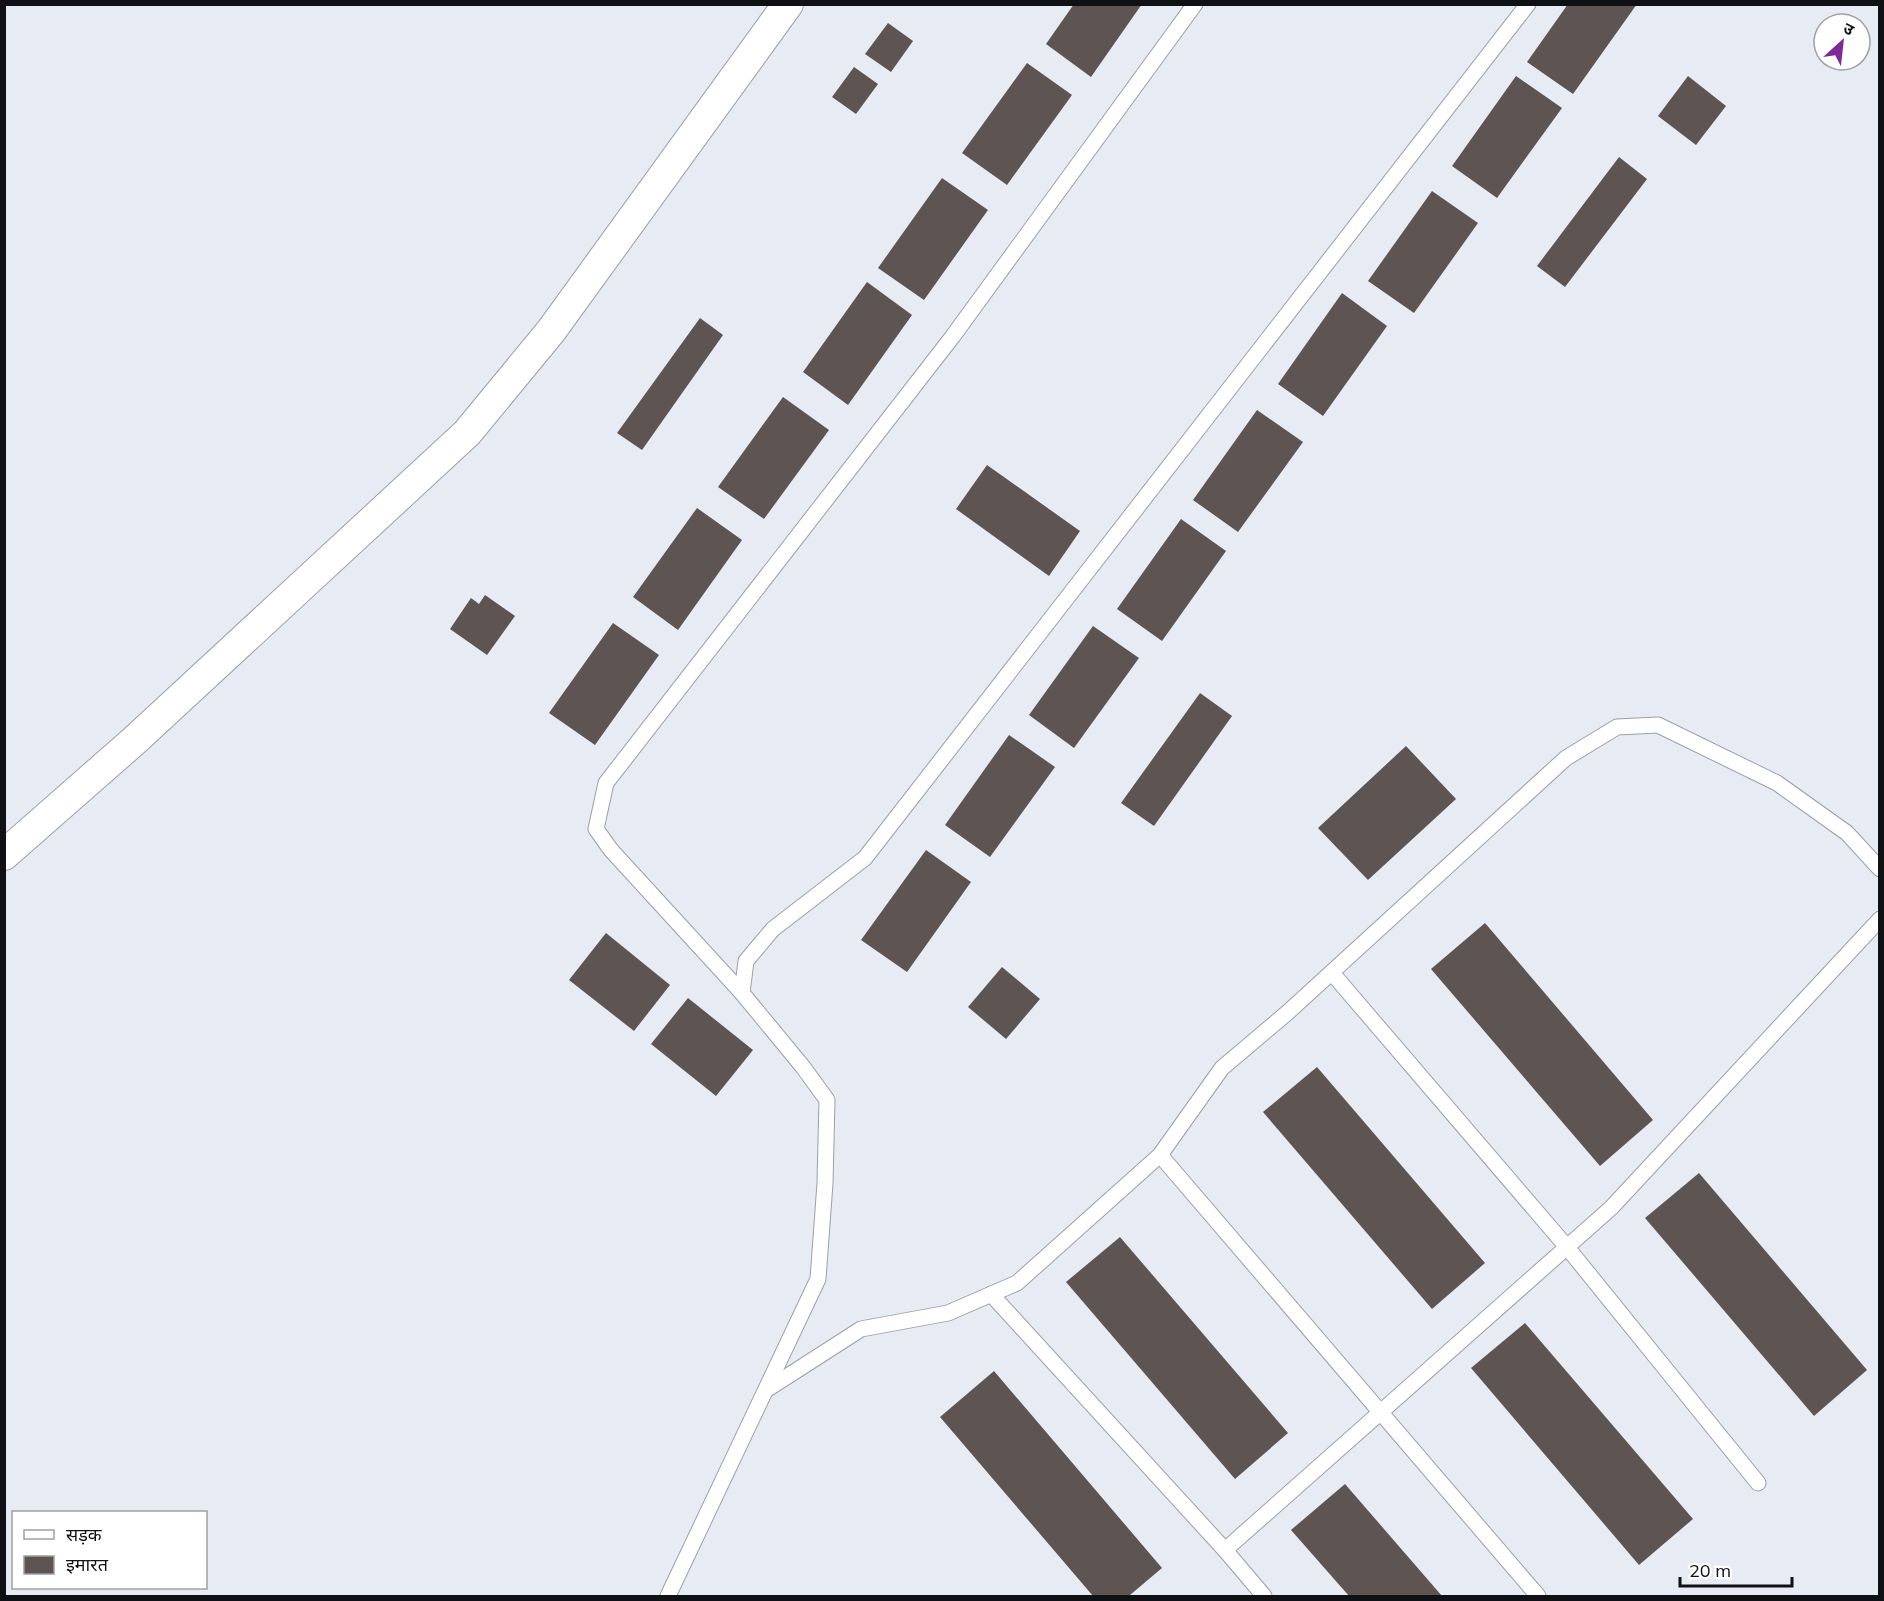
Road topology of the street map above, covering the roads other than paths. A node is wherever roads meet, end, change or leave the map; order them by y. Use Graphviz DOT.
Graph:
graph roads {
  1 [pos="788,4"];
  2 [pos="1195,4"];
  3 [pos="1528,4"];
  4 [pos="4,855"];
  5 [pos="1880,869"];
  6 [pos="1880,920"];
  7 [pos="1332,973"];
  8 [pos="742,993"];
  9 [pos="1160,1155"];
  10 [pos="1566,1246"];
  11 [pos="992,1294"];
  12 [pos="766,1390"];
  13 [pos="1381,1412"];
  14 [pos="1758,1483"];
  15 [pos="1225,1550"];
  16 [pos="668,1596"];
  17 [pos="1264,1596"];
  18 [pos="1538,1596"];
  1 -- 4 [label="street"];
  2 -- 8 [label="lane"];
  3 -- 8 [label="lane"];
  5 -- 7 [label="lane"];
  6 -- 10 [label="lane"];
  7 -- 9 [label="lane"];
  7 -- 10 [label="lane"];
  8 -- 12 [label="lane"];
  9 -- 11 [label="lane"];
  9 -- 13 [label="lane"];
  10 -- 13 [label="lane"];
  10 -- 14 [label="lane"];
  11 -- 12 [label="lane"];
  11 -- 15 [label="lane"];
  12 -- 16 [label="lane"];
  13 -- 15 [label="lane"];
  13 -- 18 [label="lane"];
  15 -- 17 [label="lane"];
}
